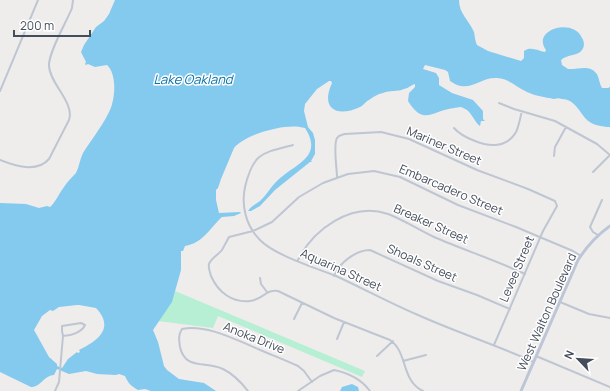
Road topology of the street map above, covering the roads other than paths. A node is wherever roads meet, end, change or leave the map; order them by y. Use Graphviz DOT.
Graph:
graph roads {
  1 [pos="38,0"];
  2 [pos="73,0"];
  3 [pos="0,91"];
  4 [pos="499,103"];
  5 [pos="522,111"];
  6 [pos="566,127"];
  7 [pos="454,128"];
  8 [pos="293,145"];
  9 [pos="610,155"];
  10 [pos="554,156"];
  11 [pos="0,160"];
  12 [pos="593,172"];
  13 [pos="337,177"];
  14 [pos="602,200"];
  15 [pos="555,201"];
  16 [pos="610,226"];
  17 [pos="253,232"];
  18 [pos="598,235"];
  19 [pos="541,238"];
  20 [pos="581,256"];
  21 [pos="298,260"];
  22 [pos="525,274"];
  23 [pos="334,276"];
  24 [pos="260,278"];
  25 [pos="267,292"];
  26 [pos="559,302"];
  27 [pos="302,303"];
  28 [pos="510,309"];
  29 [pos="610,318"];
  30 [pos="294,319"];
  31 [pos="344,322"];
  32 [pos="63,336"];
  33 [pos="338,339"];
  34 [pos="392,341"];
  35 [pos="494,345"];
  36 [pos="426,355"];
  37 [pos="377,356"];
  38 [pos="536,356"];
  39 [pos="402,361"];
  40 [pos="534,362"];
  41 [pos="312,382"];
  42 [pos="610,387"];
  43 [pos="55,391"];
  44 [pos="248,391"];
  45 [pos="298,391"];
  46 [pos="370,391"];
  47 [pos="423,391"];
  48 [pos="521,391"];
  1 -- 3 [label="street"];
  2 -- 11 [label="street"];
  4 -- 5 [label="street"];
  5 -- 6 [label="street"];
  5 -- 7 [label="street"];
  6 -- 9 [label="street"];
  6 -- 10 [label="street"];
  8 -- 17 [label="street, Aquarina Street"];
  9 -- 12 [label="street"];
  13 -- 15 [label="street, Mariner Street"];
  13 -- 17 [label="street, Embarcadero Street"];
  13 -- 19 [label="street, Embarcadero Street"];
  14 -- 18 [label="street"];
  15 -- 19 [label="street, Levee Street"];
  16 -- 18 [label="main road, West Walton Boulevard"];
  17 -- 21 [label="street, Aquarina Street"];
  17 -- 25 [label="street, Embarcadero Street"];
  18 -- 20 [label="main road, West Walton Boulevard"];
  19 -- 20 [label="street, Embarcadero Street"];
  19 -- 22 [label="street, Levee Street"];
  20 -- 26 [label="main road, West Walton Boulevard"];
  21 -- 22 [label="street, Breaker Street"];
  21 -- 23 [label="street, Aquarina Street"];
  22 -- 28 [label="street, Levee Street"];
  23 -- 28 [label="street, Shoals Street"];
  23 -- 35 [label="street, Aquarina Street"];
  24 -- 25 [label="street"];
  25 -- 27 [label="street"];
  26 -- 29 [label="street"];
  26 -- 38 [label="main road, West Walton Boulevard"];
  27 -- 30 [label="street"];
  27 -- 31 [label="street"];
  28 -- 35 [label="street, Levee Street"];
  31 -- 33 [label="street"];
  31 -- 34 [label="street"];
  32 -- 32 [label="street"];
  32 -- 43 [label="street"];
  34 -- 37 [label="street"];
  34 -- 39 [label="street"];
  35 -- 40 [label="street, Aquarina Street"];
  36 -- 39 [label="street"];
  38 -- 40 [label="main road, West Walton Boulevard"];
  38 -- 42 [label="street"];
  39 -- 47 [label="street"];
  40 -- 48 [label="main road, West Walton Boulevard"];
  41 -- 44 [label="street, Anoka Drive"];
  41 -- 45 [label="street"];
  41 -- 46 [label="street"];
}
